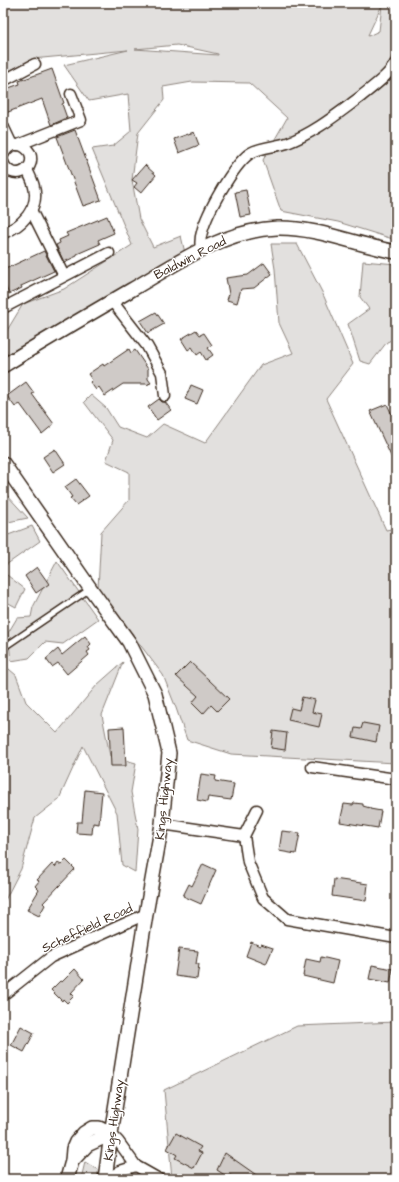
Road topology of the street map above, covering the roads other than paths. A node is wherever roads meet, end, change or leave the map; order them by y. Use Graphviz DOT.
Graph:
graph roads {
  1 [pos="396,62"];
  2 [pos="35,64"];
  3 [pos="3,81"];
  4 [pos="71,94"];
  5 [pos="3,126"];
  6 [pos="15,145"];
  7 [pos="3,155"];
  8 [pos="3,162"];
  9 [pos="27,169"];
  10 [pos="31,210"];
  11 [pos="3,233"];
  12 [pos="201,250"];
  13 [pos="396,252"];
  14 [pos="109,253"];
  15 [pos="64,276"];
  16 [pos="112,301"];
  17 [pos="3,302"];
  18 [pos="3,366"];
  19 [pos="165,396"];
  20 [pos="3,463"];
  21 [pos="90,588"];
  22 [pos="3,648"];
  23 [pos="312,767"];
  24 [pos="396,779"];
  25 [pos="257,810"];
  26 [pos="162,824"];
  27 [pos="244,836"];
  28 [pos="146,914"];
  29 [pos="396,938"];
  30 [pos="3,995"];
  31 [pos="111,1134"];
  32 [pos="136,1166"];
  33 [pos="67,1179"];
  34 [pos="105,1179"];
  35 [pos="108,1179"];
  36 [pos="159,1179"];
  1 -- 12 [label="street"];
  2 -- 3 [label="street"];
  4 -- 6 [label="street"];
  5 -- 6 [label="street"];
  6 -- 7 [label="street"];
  6 -- 9 [label="street"];
  8 -- 9 [label="street"];
  9 -- 10 [label="street"];
  10 -- 11 [label="street"];
  10 -- 15 [label="street"];
  12 -- 13 [label="street, Baldwin Road"];
  12 -- 16 [label="street, Baldwin Road"];
  14 -- 15 [label="street"];
  15 -- 17 [label="street"];
  16 -- 18 [label="street, Baldwin Road"];
  16 -- 19 [label="street"];
  20 -- 21 [label="street, Kings Highway"];
  21 -- 22 [label="lane"];
  21 -- 26 [label="street, Kings Highway"];
  23 -- 24 [label="street"];
  25 -- 27 [label="street"];
  26 -- 27 [label="street"];
  26 -- 28 [label="street, Kings Highway"];
  27 -- 29 [label="street"];
  28 -- 30 [label="street, Scheffield Road"];
  28 -- 31 [label="street, Kings Highway"];
  31 -- 32 [label="street"];
  31 -- 33 [label="street"];
  31 -- 34 [label="street, Kings Highway"];
  32 -- 35 [label="street"];
  32 -- 36 [label="street"];
}
